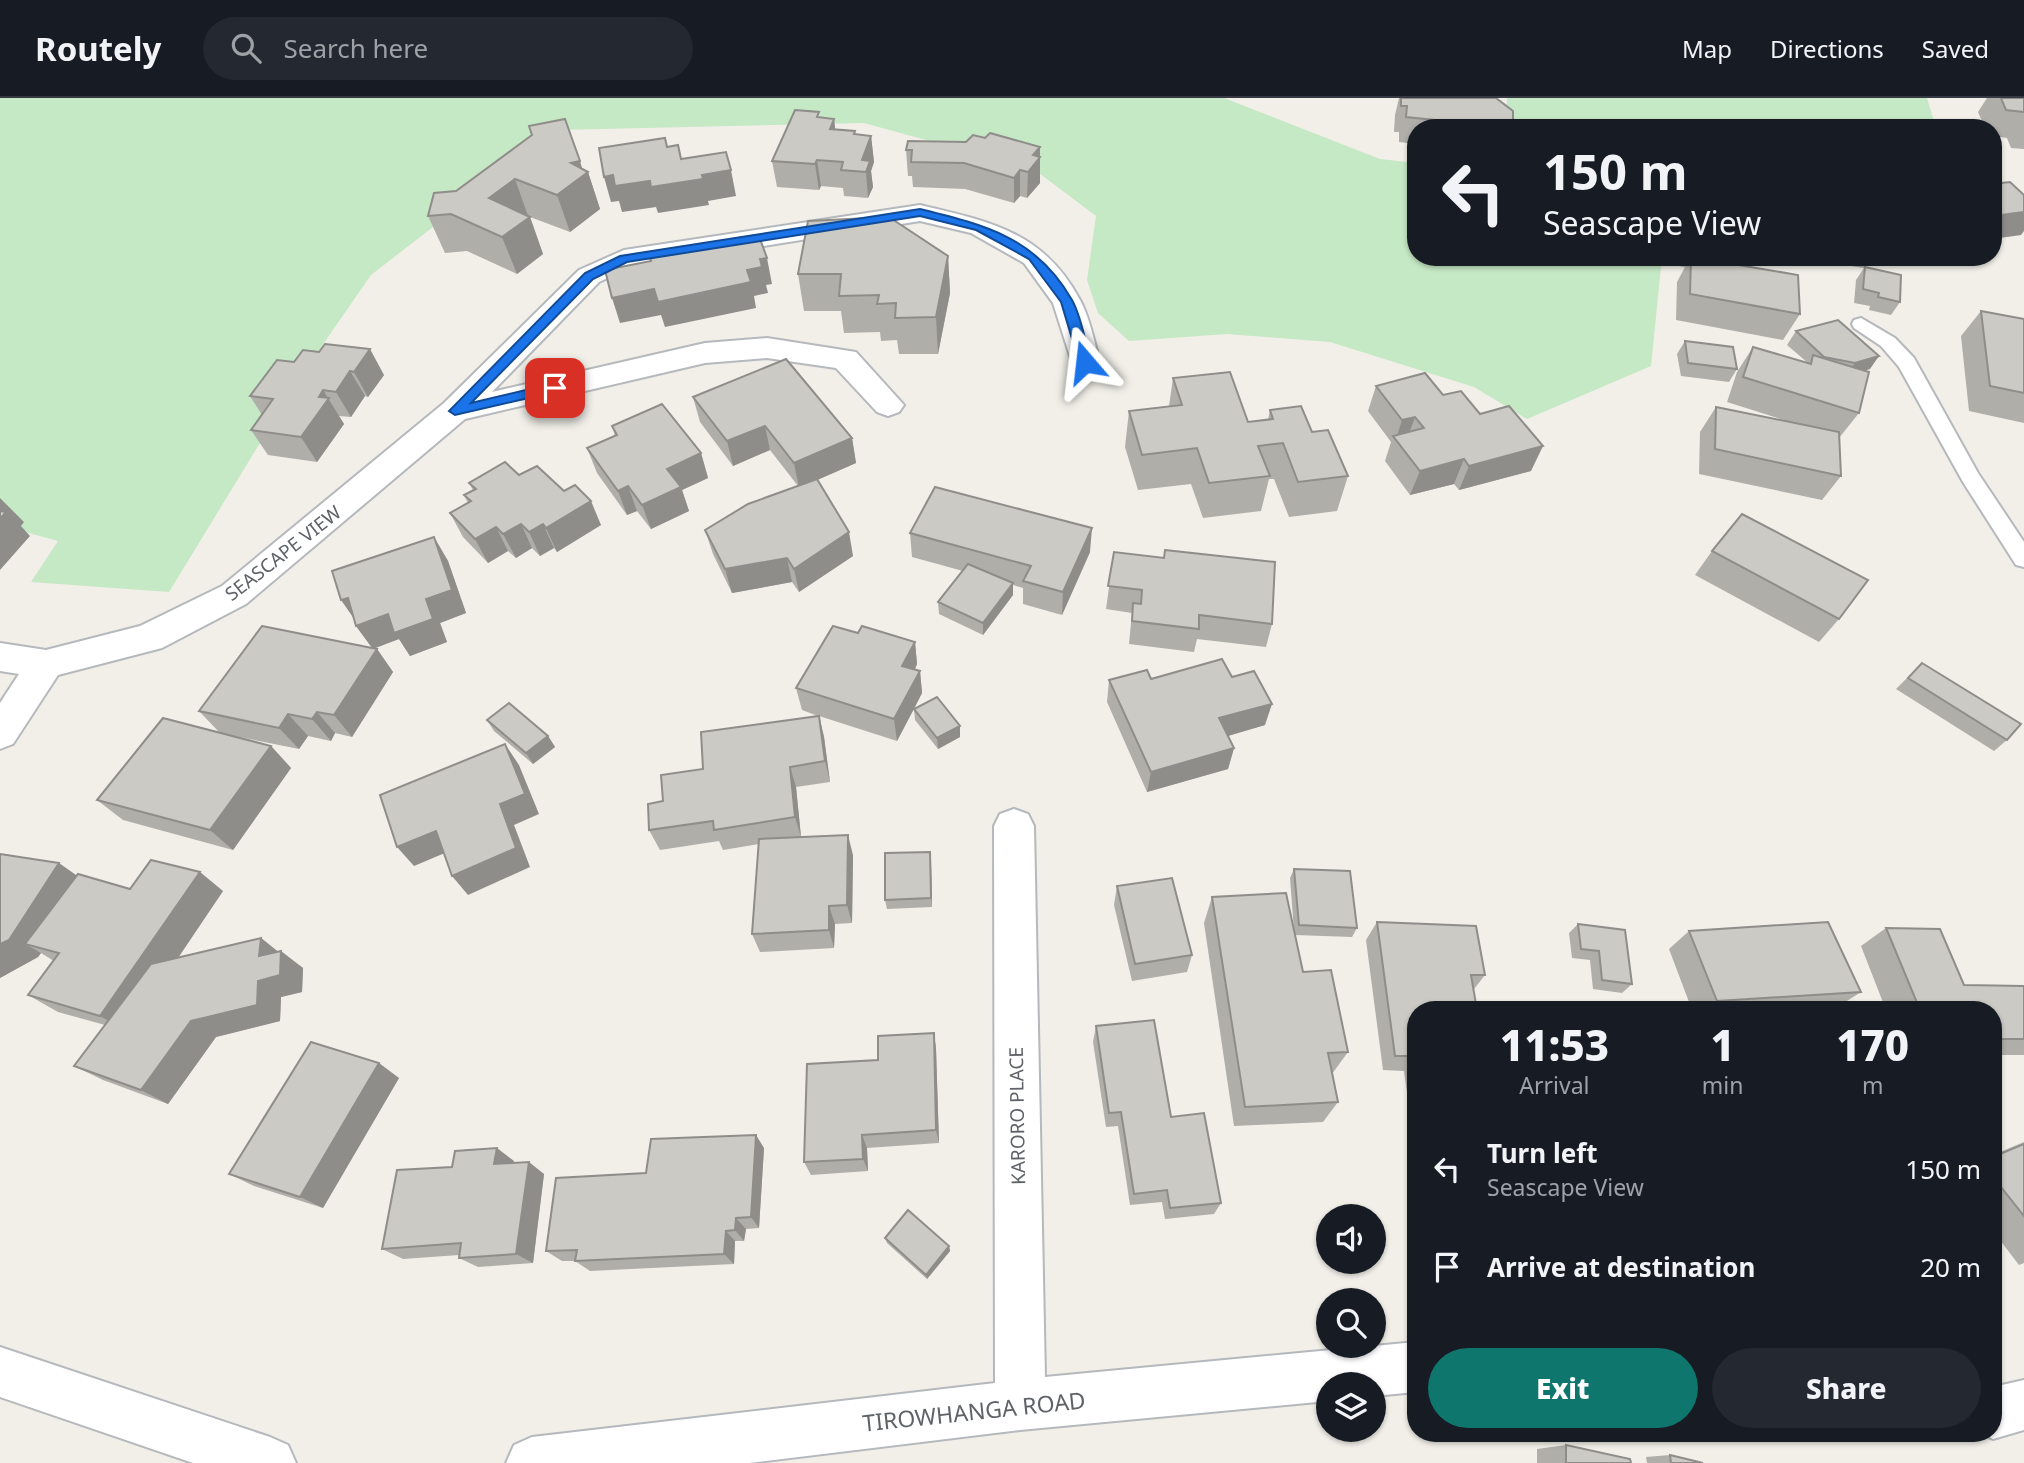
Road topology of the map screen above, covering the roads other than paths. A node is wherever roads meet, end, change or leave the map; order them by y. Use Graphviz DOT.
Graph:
graph roads {
  1 [pos="1861,324"];
  2 [pos="1085,362"];
  3 [pos="888,405"];
  4 [pos="455,411"];
  5 [pos="2024,559"];
  6 [pos="0,657"];
  7 [pos="46,664"];
  8 [pos="0,733"];
  9 [pos="1014,826"];
  10 [pos="1407,1368"];
  11 [pos="0,1372"];
  12 [pos="1020,1405"];
  13 [pos="2024,1405"];
  14 [pos="2002,1411"];
  15 [pos="270,1463"];
  16 [pos="532,1463"];
  1 -- 5 [label="lane"];
  2 -- 4 [label="street, SEASCAPE VIEW"];
  3 -- 4 [label="street, SEASCAPE VIEW"];
  4 -- 7 [label="street, SEASCAPE VIEW"];
  6 -- 7 [label="street"];
  7 -- 8 [label="street"];
  9 -- 12 [label="street, KARORO PLACE"];
  10 -- 12 [label="street, TIROWHANGA ROAD"];
  11 -- 15 [label="street"];
  12 -- 16 [label="street, TIROWHANGA ROAD"];
  13 -- 14 [label="street"];
}
